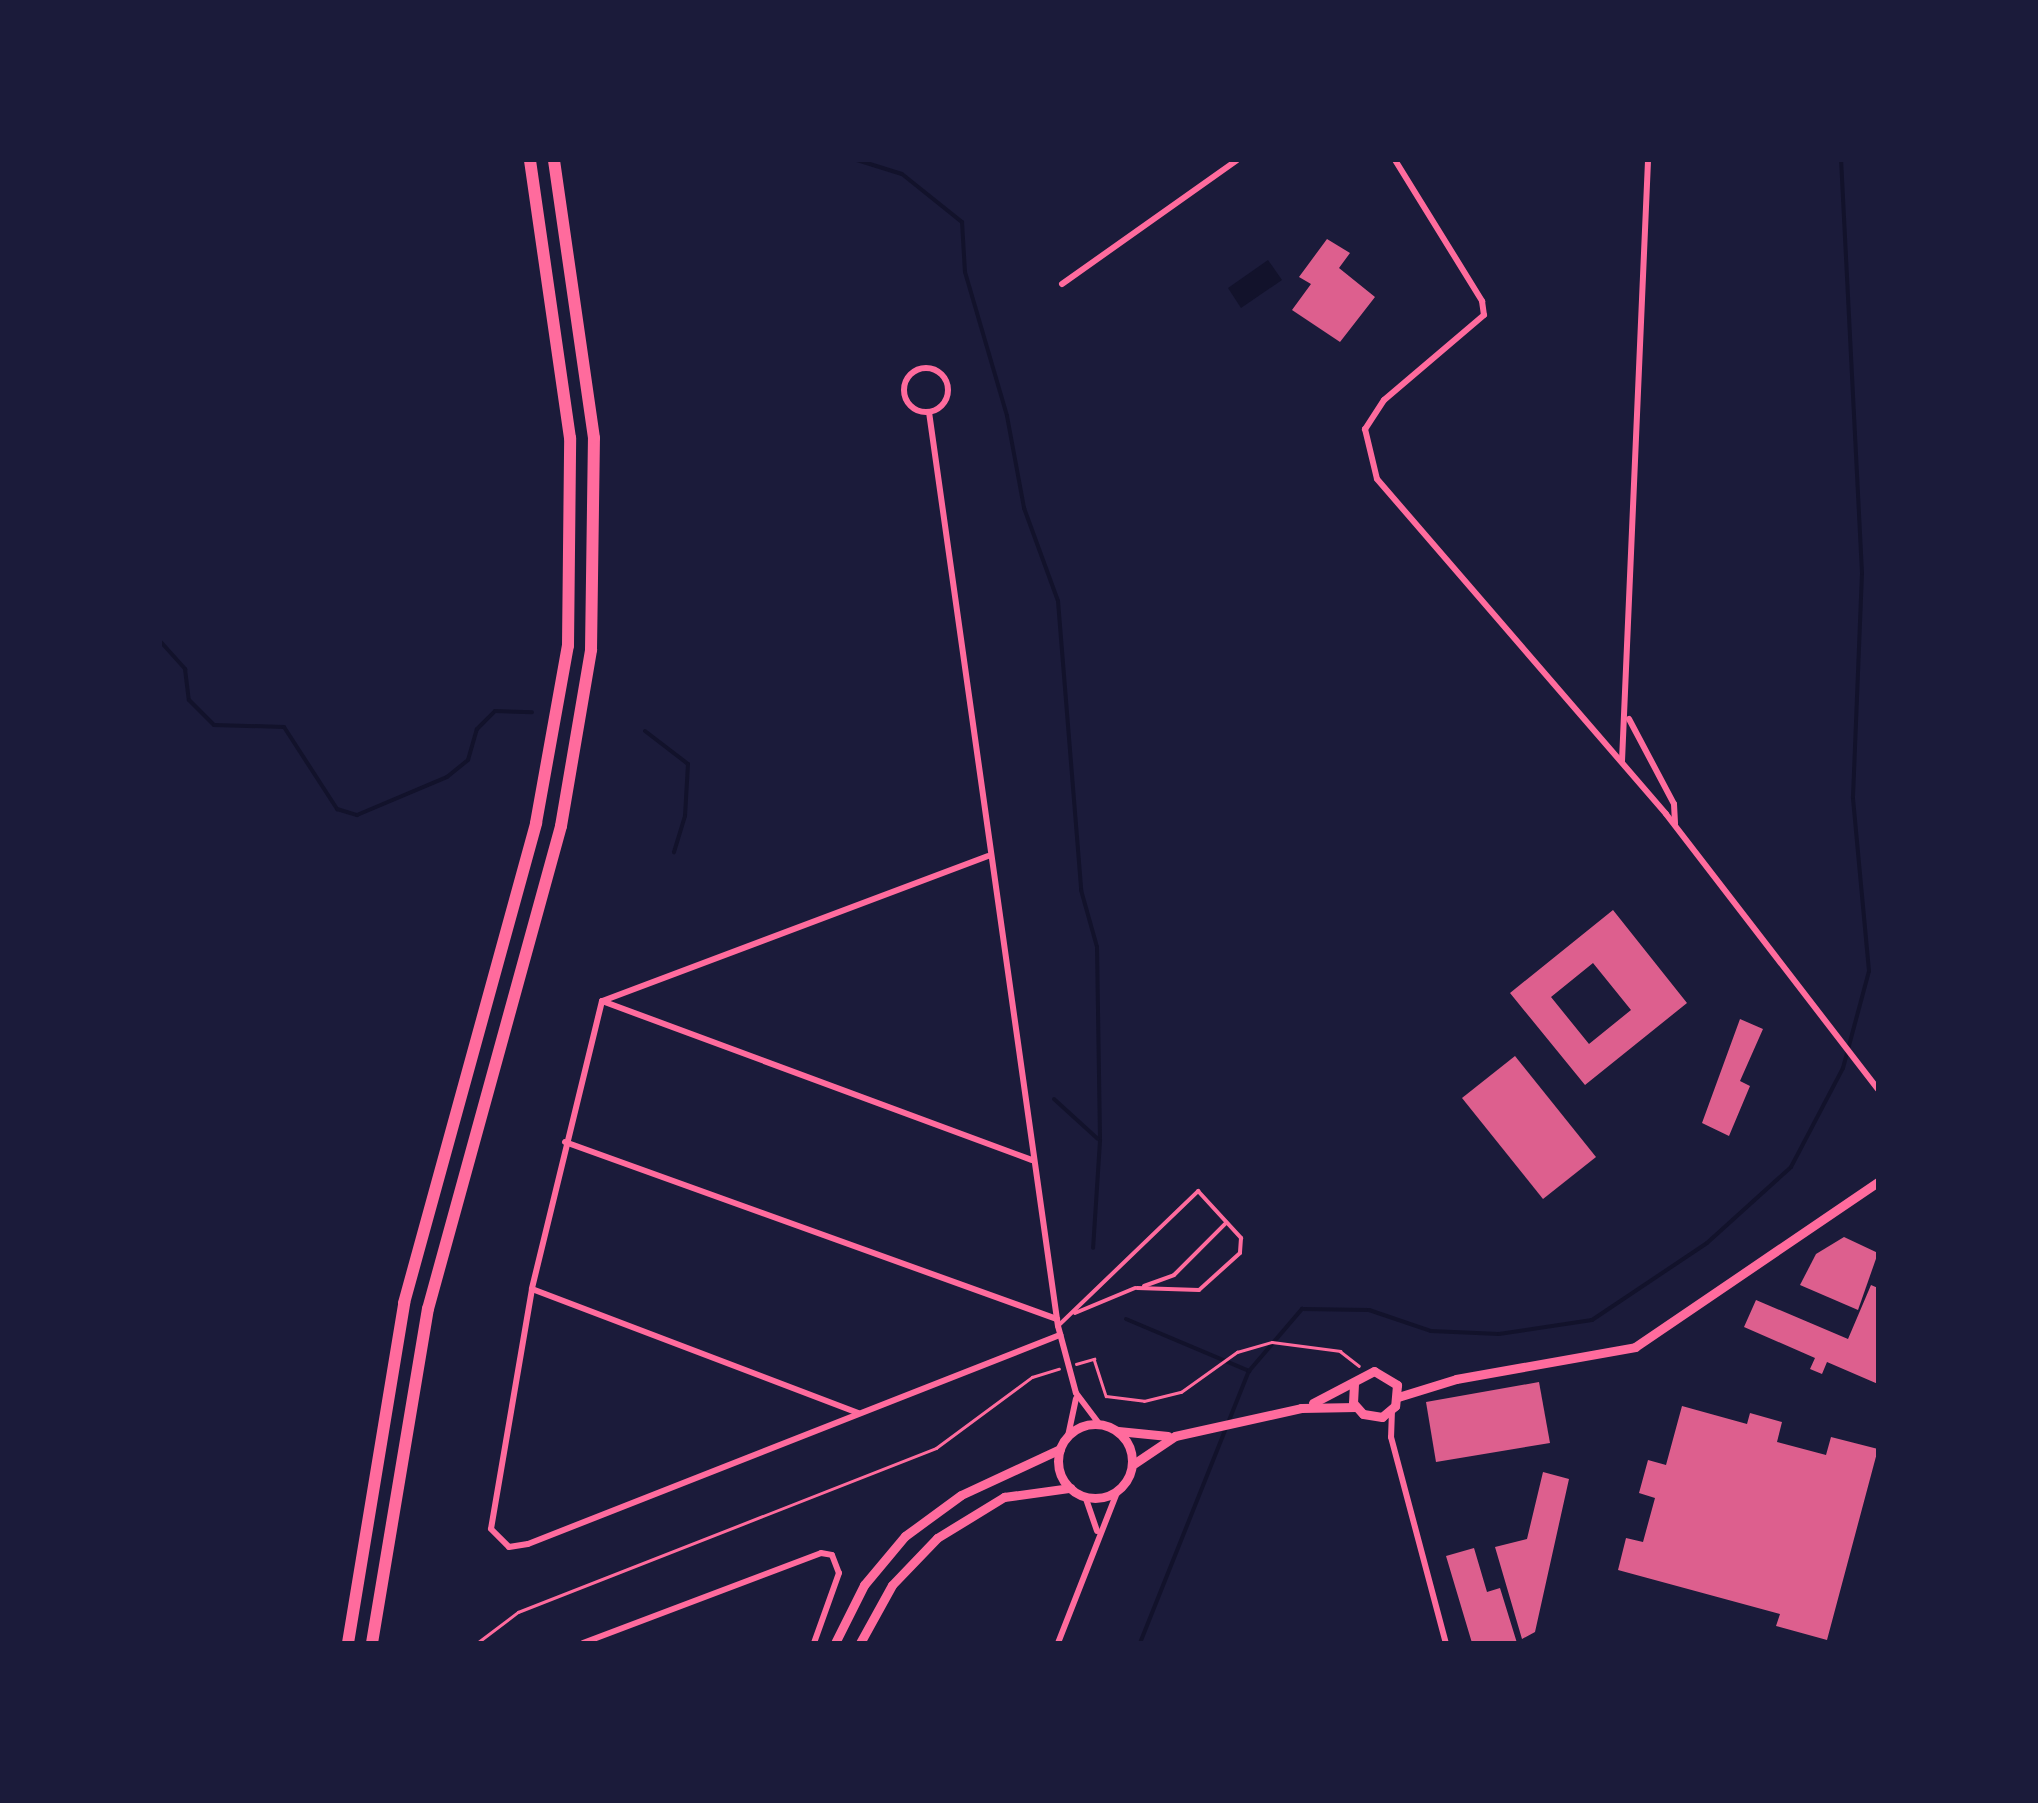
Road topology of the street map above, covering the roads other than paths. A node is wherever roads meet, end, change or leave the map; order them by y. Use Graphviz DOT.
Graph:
graph roads {
  1 [pos="530,160"];
  2 [pos="554,160"];
  3 [pos="1237,160"];
  4 [pos="1395,160"];
  5 [pos="1648,160"];
  6 [pos="1062,284"];
  7 [pos="929,412"];
  8 [pos="1628,718"];
  9 [pos="1622,762"];
  10 [pos="1666,814"];
  11 [pos="988,856"];
  12 [pos="602,1001"];
  13 [pos="1877,1087"];
  14 [pos="565,1142"];
  15 [pos="1031,1160"];
  16 [pos="1878,1182"];
  17 [pos="1227,1222"];
  18 [pos="1137,1288"];
  19 [pos="532,1289"];
  20 [pos="1071,1315"];
  21 [pos="1057,1322"];
  22 [pos="1060,1335"];
  23 [pos="1354,1384"];
  24 [pos="1396,1385"];
  25 [pos="1430,1385"];
  26 [pos="1076,1393"];
  27 [pos="1398,1398"];
  28 [pos="1301,1408"];
  29 [pos="1356,1408"];
  30 [pos="1392,1410"];
  31 [pos="859,1413"];
  32 [pos="1378,1418"];
  33 [pos="1100,1425"];
  34 [pos="1115,1430"];
  35 [pos="1068,1436"];
  36 [pos="1175,1436"];
  37 [pos="1391,1437"];
  38 [pos="1060,1449"];
  39 [pos="1132,1465"];
  40 [pos="1070,1488"];
  41 [pos="1118,1490"];
  42 [pos="1085,1496"];
  43 [pos="1096,1537"];
  44 [pos="348,1643"];
  45 [pos="372,1643"];
  46 [pos="582,1643"];
  47 [pos="814,1643"];
  48 [pos="835,1643"];
  49 [pos="860,1643"];
  50 [pos="1058,1643"];
  51 [pos="1446,1643"];
  1 -- 44 [label="highway"];
  2 -- 45 [label="highway"];
  3 -- 6 [label="street"];
  4 -- 9 [label="street"];
  5 -- 8 [label="street"];
  7 -- 7 [label="street"];
  7 -- 11 [label="street"];
  8 -- 9 [label="street"];
  8 -- 10 [label="street"];
  9 -- 10 [label="street"];
  10 -- 13 [label="street"];
  11 -- 12 [label="street"];
  11 -- 15 [label="street"];
  12 -- 14 [label="street"];
  12 -- 15 [label="street"];
  14 -- 19 [label="street"];
  14 -- 21 [label="street"];
  15 -- 21 [label="street"];
  16 -- 25 [label="street"];
  17 -- 18 [label="lane"];
  17 -- 18 [label="lane"];
  17 -- 20 [label="lane"];
  18 -- 20 [label="lane"];
  19 -- 31 [label="street"];
  19 -- 31 [label="street"];
  20 -- 21 [label="lane"];
  21 -- 22 [label="street"];
  22 -- 26 [label="street"];
  22 -- 31 [label="street"];
  23 -- 24 [label="street"];
  23 -- 28 [label="street"];
  23 -- 29 [label="street"];
  24 -- 25 [label="street"];
  24 -- 27 [label="street"];
  25 -- 27 [label="street"];
  26 -- 33 [label="street"];
  26 -- 35 [label="street"];
  27 -- 30 [label="street"];
  28 -- 29 [label="street"];
  28 -- 36 [label="street"];
  29 -- 32 [label="street"];
  30 -- 32 [label="street"];
  30 -- 37 [label="street"];
  32 -- 37 [label="street"];
  33 -- 34 [label="street"];
  33 -- 35 [label="street"];
  34 -- 36 [label="street"];
  34 -- 39 [label="street"];
  35 -- 38 [label="street"];
  36 -- 39 [label="street"];
  37 -- 51 [label="street"];
  38 -- 40 [label="street"];
  38 -- 48 [label="street"];
  39 -- 41 [label="street"];
  40 -- 42 [label="street"];
  40 -- 49 [label="street"];
  41 -- 42 [label="street"];
  41 -- 43 [label="street"];
  42 -- 43 [label="street"];
  43 -- 50 [label="street"];
  46 -- 47 [label="street"];
}
